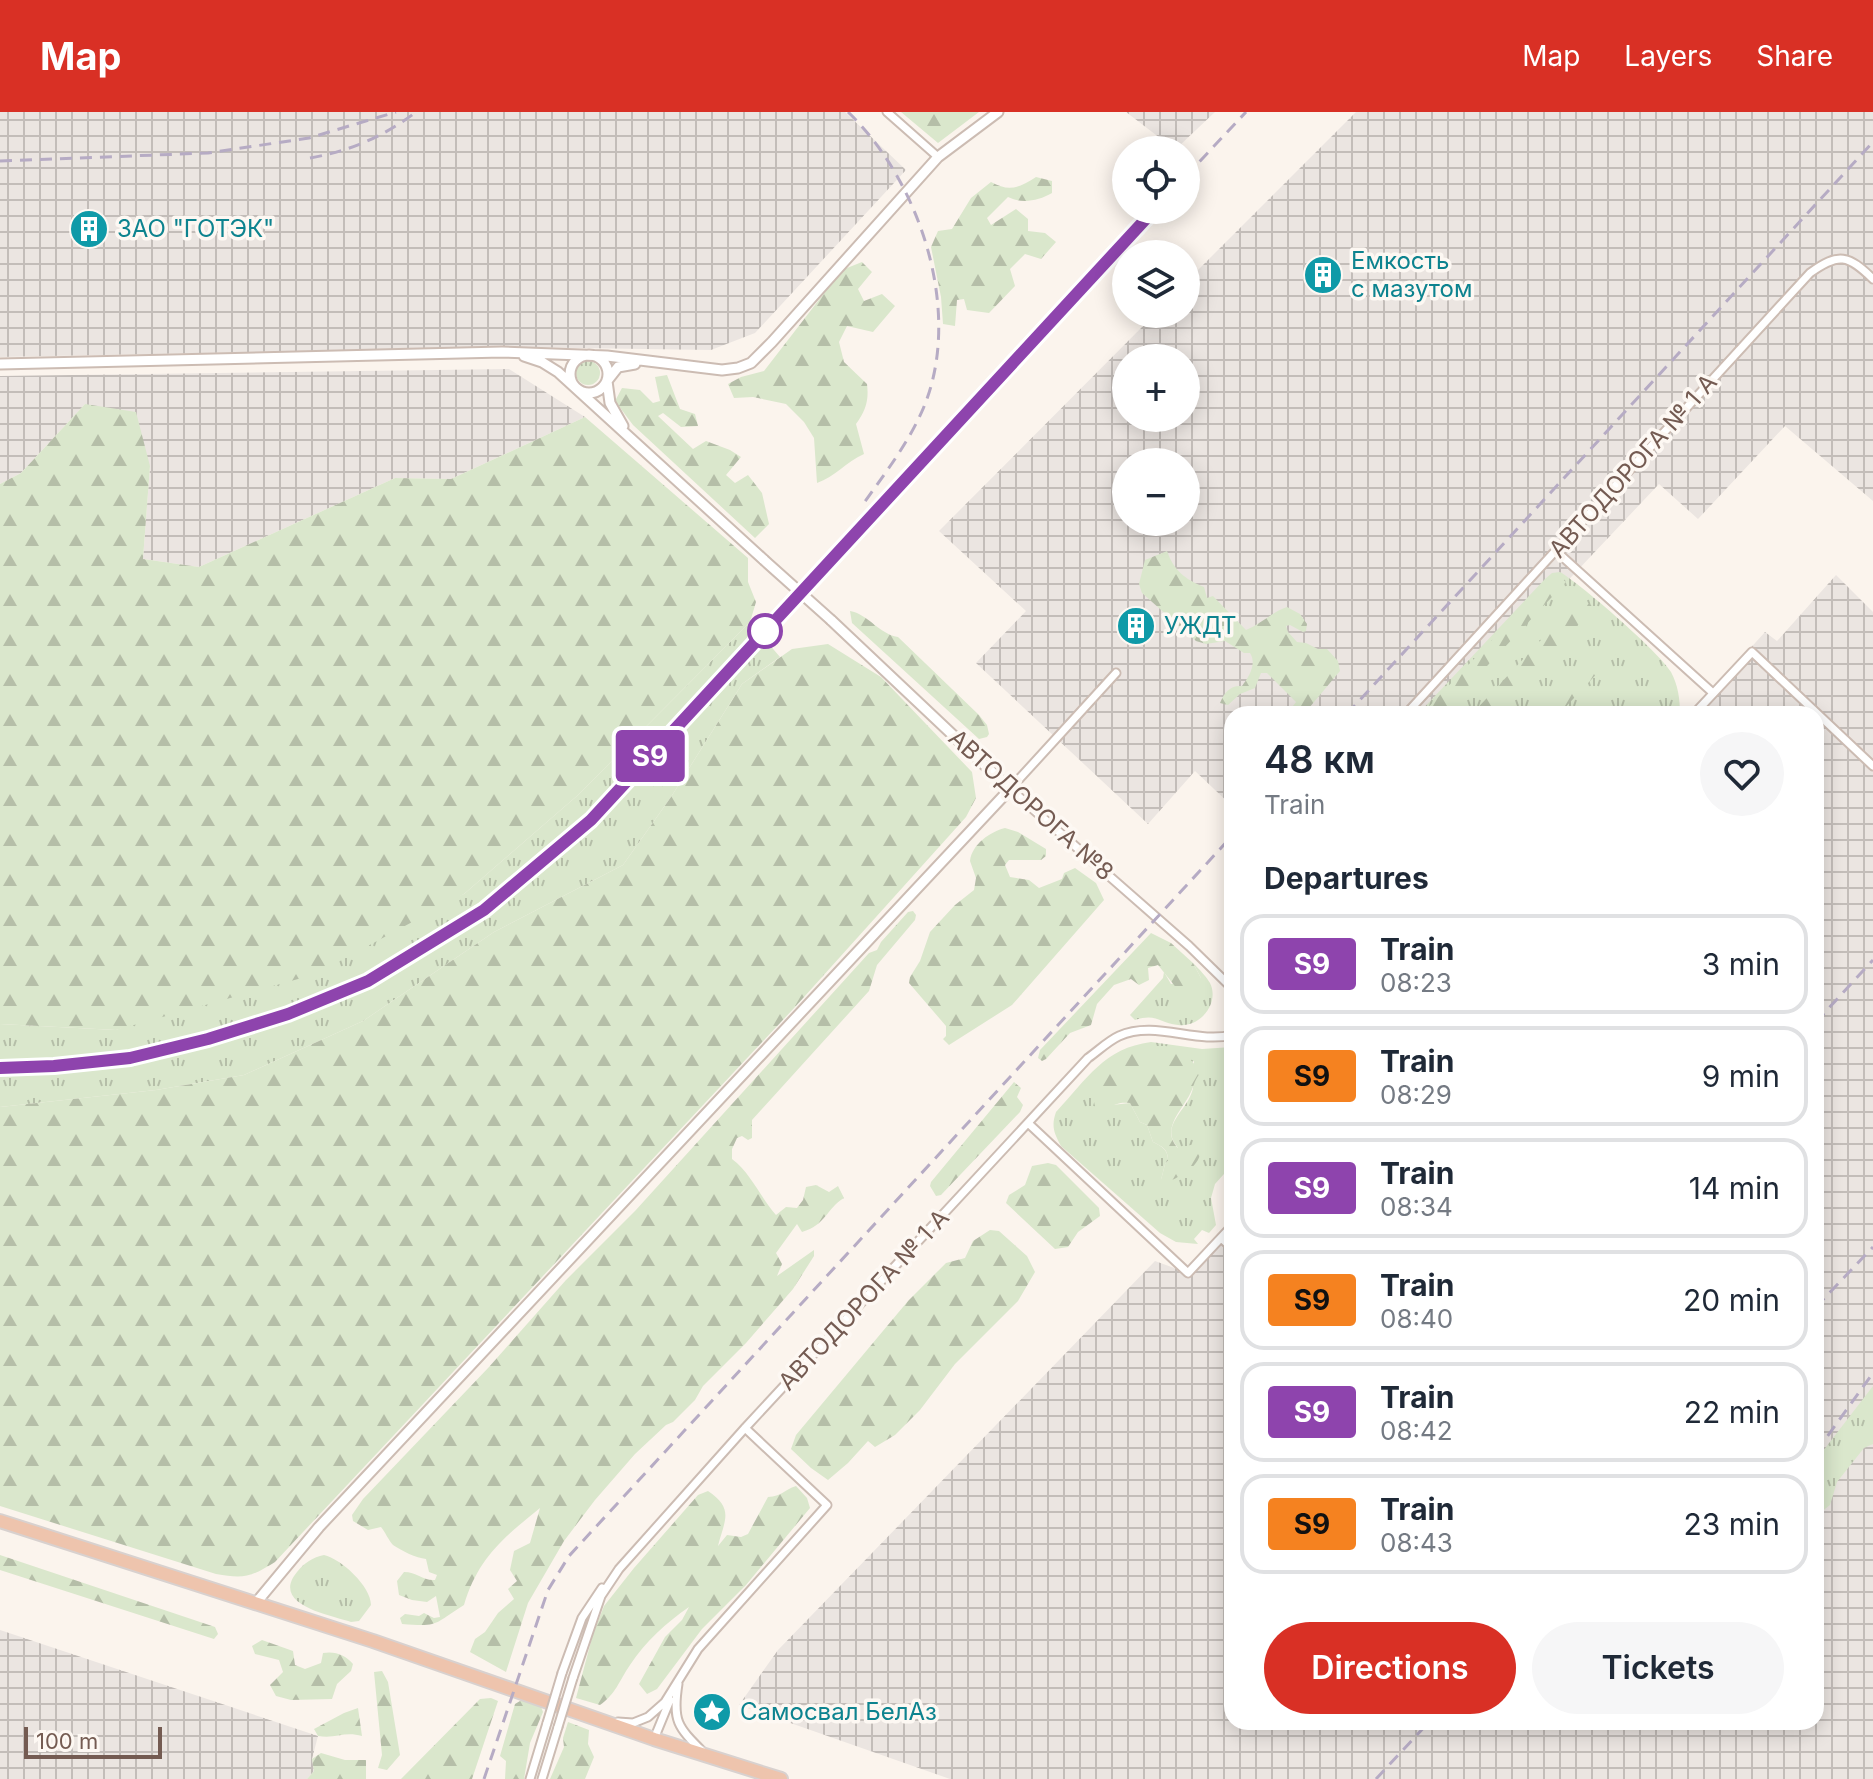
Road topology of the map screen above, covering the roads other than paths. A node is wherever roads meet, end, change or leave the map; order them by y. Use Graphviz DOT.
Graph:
graph roads {
  1 [pos="887,112"];
  2 [pos="998,112"];
  3 [pos="938,157"];
  4 [pos="1873,279"];
  5 [pos="502,352"];
  6 [pos="591,355"];
  7 [pos="0,364"];
  8 [pos="659,364"];
  9 [pos="607,381"];
  10 [pos="576,388"];
  11 [pos="631,437"];
  12 [pos="1556,551"];
  13 [pos="1116,673"];
  14 [pos="1713,693"];
  15 [pos="1413,706"];
  16 [pos="1701,706"];
  17 [pos="1809,706"];
  18 [pos="1824,720"];
  19 [pos="1873,766"];
  20 [pos="1010,789"];
  21 [pos="1224,980"];
  22 [pos="1224,1037"];
  23 [pos="1028,1123"];
  24 [pos="1224,1235"];
  25 [pos="1221,1238"];
  26 [pos="1224,1241"];
  27 [pos="745,1428"];
  28 [pos="0,1521"];
  29 [pos="619,1569"];
  30 [pos="255,1604"];
  31 [pos="679,1678"];
  32 [pos="607,1721"];
  33 [pos="654,1739"];
  34 [pos="707,1756"];
  35 [pos="530,1779"];
  36 [pos="542,1779"];
  37 [pos="781,1779"];
  1 -- 3 [label="street"];
  2 -- 3 [label="street"];
  3 -- 8 [label="street"];
  4 -- 12 [label="street, АВТОДОРОГА № 1 А"];
  5 -- 6 [label="street"];
  5 -- 7 [label="street"];
  5 -- 10 [label="street"];
  6 -- 8 [label="street"];
  6 -- 9 [label="street"];
  6 -- 10 [label="street"];
  8 -- 9 [label="street"];
  9 -- 10 [label="street"];
  9 -- 11 [label="street"];
  10 -- 11 [label="street"];
  11 -- 20 [label="street, АВТОДОРОГА №8, bridge"];
  12 -- 14 [label="street"];
  12 -- 15 [label="street, АВТОДОРОГА № 1 А"];
  13 -- 20 [label="street"];
  14 -- 16 [label="street"];
  14 -- 17 [label="street"];
  18 -- 19 [label="street"];
  20 -- 21 [label="street, АВТОДОРОГА №8"];
  20 -- 30 [label="street"];
  22 -- 23 [label="street, АВТОДОРОГА № 1 А"];
  23 -- 25 [label="street"];
  23 -- 27 [label="street, АВТОДОРОГА № 1 А"];
  24 -- 25 [label="street"];
  25 -- 26 [label="street"];
  27 -- 29 [label="street, АВТОДОРОГА № 1 А"];
  27 -- 31 [label="street"];
  28 -- 30 [label="highway"];
  29 -- 35 [label="street, bridge"];
  29 -- 36 [label="street, АВТОДОРОГА № 1 А, bridge"];
  30 -- 32 [label="highway"];
  31 -- 32 [label="street"];
  31 -- 33 [label="street"];
  31 -- 34 [label="street"];
  32 -- 33 [label="highway"];
  33 -- 34 [label="highway"];
  34 -- 37 [label="highway"];
}
